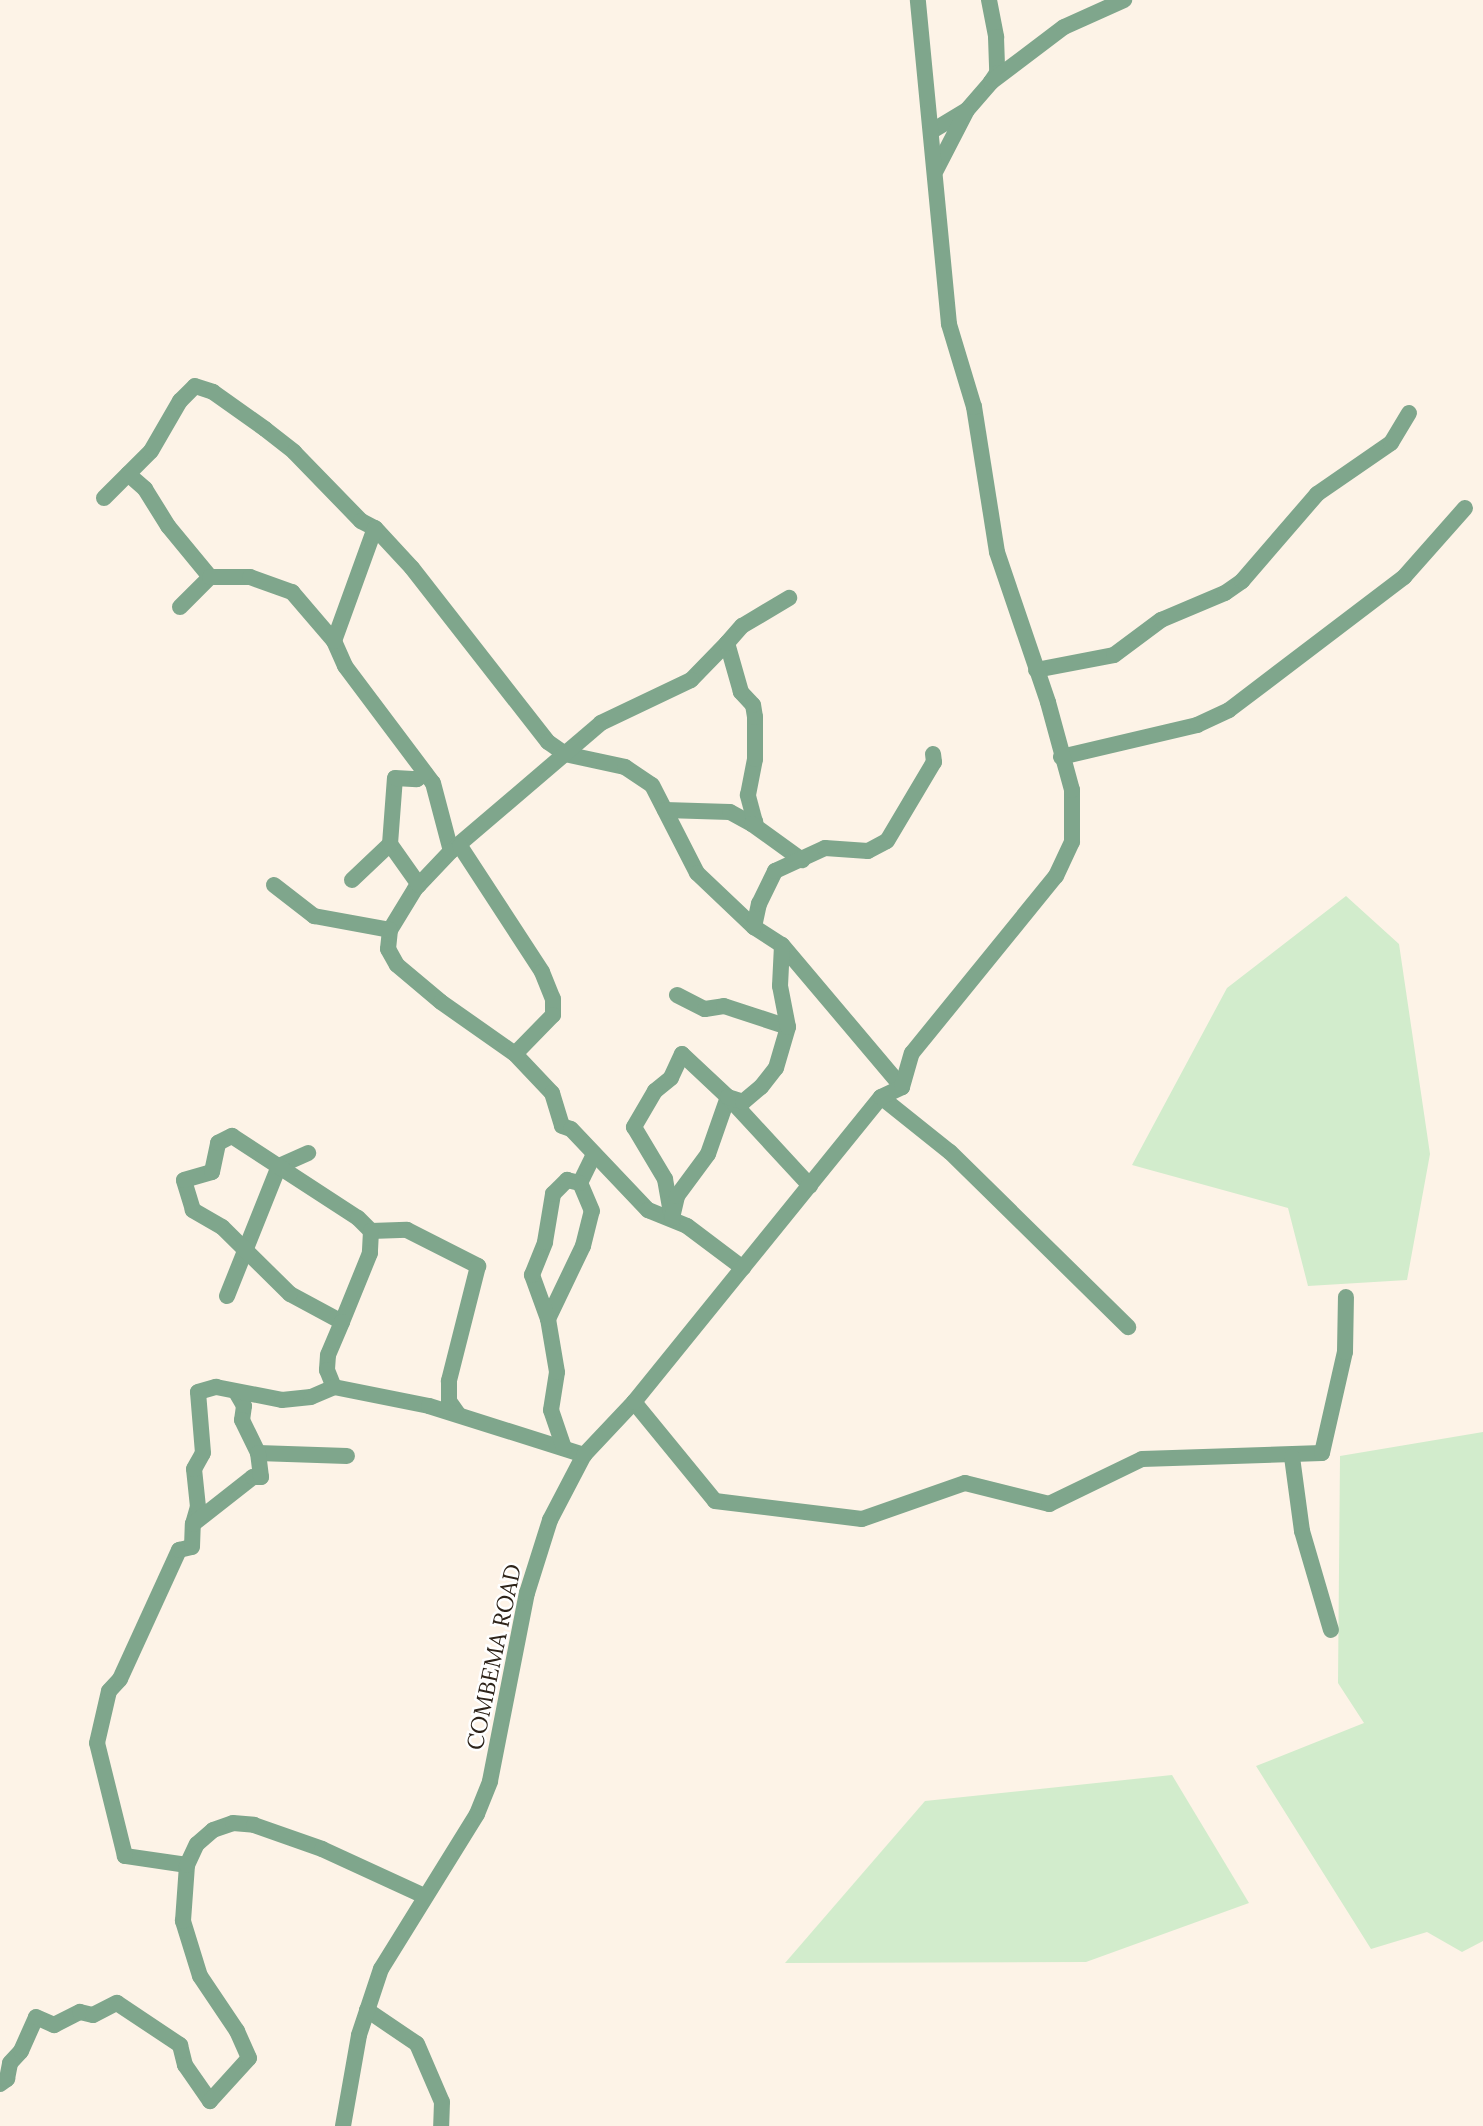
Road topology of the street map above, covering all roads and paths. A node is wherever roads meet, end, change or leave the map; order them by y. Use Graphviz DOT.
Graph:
graph roads {
  1 [pos="918,0"];
  2 [pos="989,0"];
  3 [pos="1125,0"];
  4 [pos="991,82"];
  5 [pos="967,110"];
  6 [pos="932,131"];
  7 [pos="935,172"];
  8 [pos="1409,413"];
  9 [pos="128,474"];
  10 [pos="104,498"];
  11 [pos="1465,508"];
  12 [pos="375,528"];
  13 [pos="210,577"];
  14 [pos="789,598"];
  15 [pos="180,607"];
  16 [pos="334,641"];
  17 [pos="727,643"];
  18 [pos="1036,670"];
  19 [pos="565,754"];
  20 [pos="933,754"];
  21 [pos="1061,758"];
  22 [pos="425,773"];
  23 [pos="665,810"];
  24 [pos="752,824"];
  25 [pos="390,844"];
  26 [pos="456,848"];
  27 [pos="802,860"];
  28 [pos="352,880"];
  29 [pos="274,885"];
  30 [pos="419,885"];
  31 [pos="754,927"];
  32 [pos="390,930"];
  33 [pos="782,945"];
  34 [pos="677,996"];
  35 [pos="788,1027"];
  36 [pos="515,1054"];
  37 [pos="902,1087"];
  38 [pos="729,1097"];
  39 [pos="881,1097"];
  40 [pos="308,1153"];
  41 [pos="594,1154"];
  42 [pos="279,1166"];
  43 [pos="580,1183"];
  44 [pos="810,1185"];
  45 [pos="672,1218"];
  46 [pos="371,1231"];
  47 [pos="242,1251"];
  48 [pos="743,1268"];
  49 [pos="228,1296"];
  50 [pos="1346,1297"];
  51 [pos="548,1319"];
  52 [pos="342,1322"];
  53 [pos="1128,1326"];
  54 [pos="334,1387"];
  55 [pos="236,1392"];
  56 [pos="634,1402"];
  57 [pos="458,1414"];
  58 [pos="564,1448"];
  59 [pos="258,1453"];
  60 [pos="584,1455"];
  61 [pos="347,1456"];
  62 [pos="1292,1457"];
  63 [pos="193,1524"];
  64 [pos="1331,1629"];
  65 [pos="187,1865"];
  66 [pos="424,1896"];
  67 [pos="367,2010"];
  68 [pos="0,2084"];
  69 [pos="343,2126"];
  70 [pos="442,2126"];
  1 -- 6 [label="street"];
  2 -- 4 [label="street"];
  3 -- 4 [label="street"];
  4 -- 5 [label="street"];
  5 -- 6 [label="street"];
  5 -- 7 [label="street"];
  6 -- 7 [label="street"];
  7 -- 18 [label="street"];
  8 -- 18 [label="street"];
  9 -- 10 [label="street"];
  9 -- 12 [label="street"];
  9 -- 13 [label="street"];
  11 -- 21 [label="street"];
  12 -- 16 [label="street"];
  12 -- 19 [label="street"];
  13 -- 15 [label="street"];
  13 -- 16 [label="street"];
  14 -- 17 [label="street"];
  16 -- 22 [label="street"];
  17 -- 19 [label="street"];
  17 -- 24 [label="street"];
  18 -- 21 [label="street"];
  19 -- 23 [label="street"];
  19 -- 26 [label="street"];
  20 -- 27 [label="street"];
  21 -- 37 [label="street"];
  22 -- 25 [label="street"];
  22 -- 26 [label="street"];
  23 -- 24 [label="street"];
  23 -- 31 [label="street"];
  24 -- 27 [label="street"];
  25 -- 28 [label="street"];
  25 -- 30 [label="street"];
  26 -- 30 [label="street"];
  26 -- 36 [label="street"];
  27 -- 31 [label="street"];
  29 -- 32 [label="street"];
  30 -- 32 [label="street"];
  31 -- 33 [label="street"];
  32 -- 36 [label="street"];
  33 -- 35 [label="street"];
  33 -- 37 [label="street"];
  34 -- 35 [label="street"];
  35 -- 38 [label="street"];
  36 -- 41 [label="street"];
  37 -- 39 [label="street"];
  38 -- 44 [label="street"];
  38 -- 45 [label="street"];
  38 -- 45 [label="street"];
  39 -- 44 [label="street, COMBEMA ROAD"];
  39 -- 53 [label="street"];
  40 -- 42 [label="street"];
  41 -- 43 [label="street"];
  41 -- 45 [label="street"];
  42 -- 46 [label="street"];
  42 -- 47 [label="street"];
  42 -- 47 [label="street"];
  43 -- 51 [label="street"];
  43 -- 51 [label="street"];
  44 -- 48 [label="street, COMBEMA ROAD"];
  45 -- 48 [label="street"];
  46 -- 52 [label="street"];
  46 -- 57 [label="street"];
  47 -- 49 [label="street"];
  47 -- 52 [label="street"];
  48 -- 56 [label="street, COMBEMA ROAD"];
  50 -- 62 [label="street"];
  51 -- 58 [label="street"];
  52 -- 54 [label="street"];
  54 -- 55 [label="street"];
  54 -- 57 [label="street"];
  55 -- 59 [label="street"];
  55 -- 63 [label="street"];
  56 -- 60 [label="street, COMBEMA ROAD"];
  56 -- 62 [label="street"];
  57 -- 58 [label="street"];
  58 -- 60 [label="street"];
  59 -- 61 [label="street"];
  59 -- 63 [label="street"];
  60 -- 66 [label="street, COMBEMA ROAD"];
  62 -- 64 [label="street"];
  63 -- 65 [label="street"];
  65 -- 66 [label="street"];
  65 -- 68 [label="street"];
  66 -- 67 [label="street, COMBEMA ROAD"];
  67 -- 69 [label="street, COMBEMA ROAD"];
  67 -- 70 [label="street"];
}
